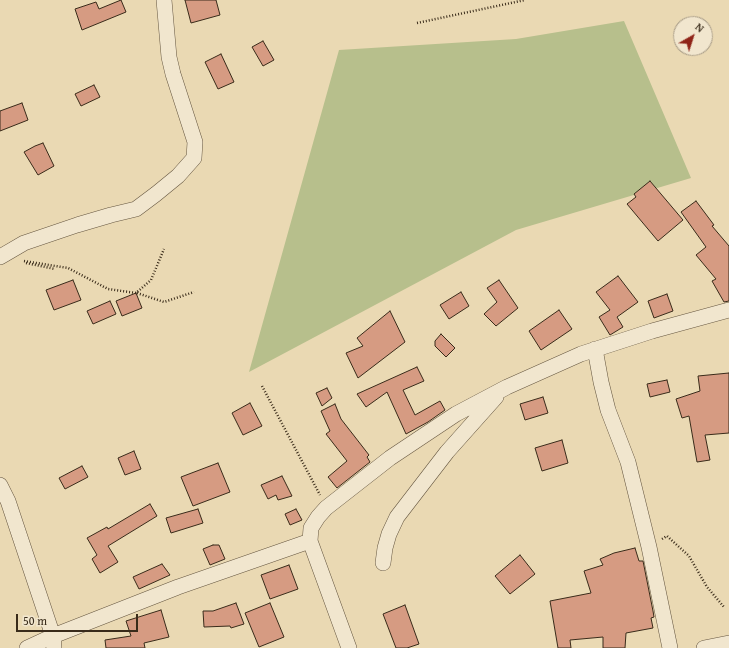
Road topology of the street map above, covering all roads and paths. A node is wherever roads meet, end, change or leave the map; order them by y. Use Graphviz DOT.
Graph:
graph roads {
  1 [pos="164,0"];
  2 [pos="525,0"];
  3 [pos="417,24"];
  4 [pos="164,249"];
  5 [pos="0,257"];
  6 [pos="55,270"];
  7 [pos="194,292"];
  8 [pos="136,293"];
  9 [pos="729,310"];
  10 [pos="596,349"];
  11 [pos="262,386"];
  12 [pos="502,390"];
  13 [pos="0,485"];
  14 [pos="326,508"];
  15 [pos="310,541"];
  16 [pos="649,547"];
  17 [pos="383,563"];
  18 [pos="724,607"];
  19 [pos="54,642"];
  20 [pos="27,648"];
  21 [pos="349,648"];
  22 [pos="670,648"];
  1 -- 5 [label="street"];
  2 -- 3 [label="path"];
  4 -- 8 [label="path"];
  5 -- 6 [label="path"];
  5 -- 8 [label="path"];
  7 -- 8 [label="path"];
  9 -- 10 [label="street"];
  10 -- 12 [label="street"];
  10 -- 16 [label="street"];
  11 -- 14 [label="path"];
  12 -- 14 [label="street"];
  12 -- 17 [label="street"];
  13 -- 19 [label="street"];
  14 -- 15 [label="street"];
  15 -- 19 [label="street"];
  15 -- 21 [label="street"];
  16 -- 18 [label="path"];
  16 -- 22 [label="street"];
  19 -- 20 [label="street"];
}
